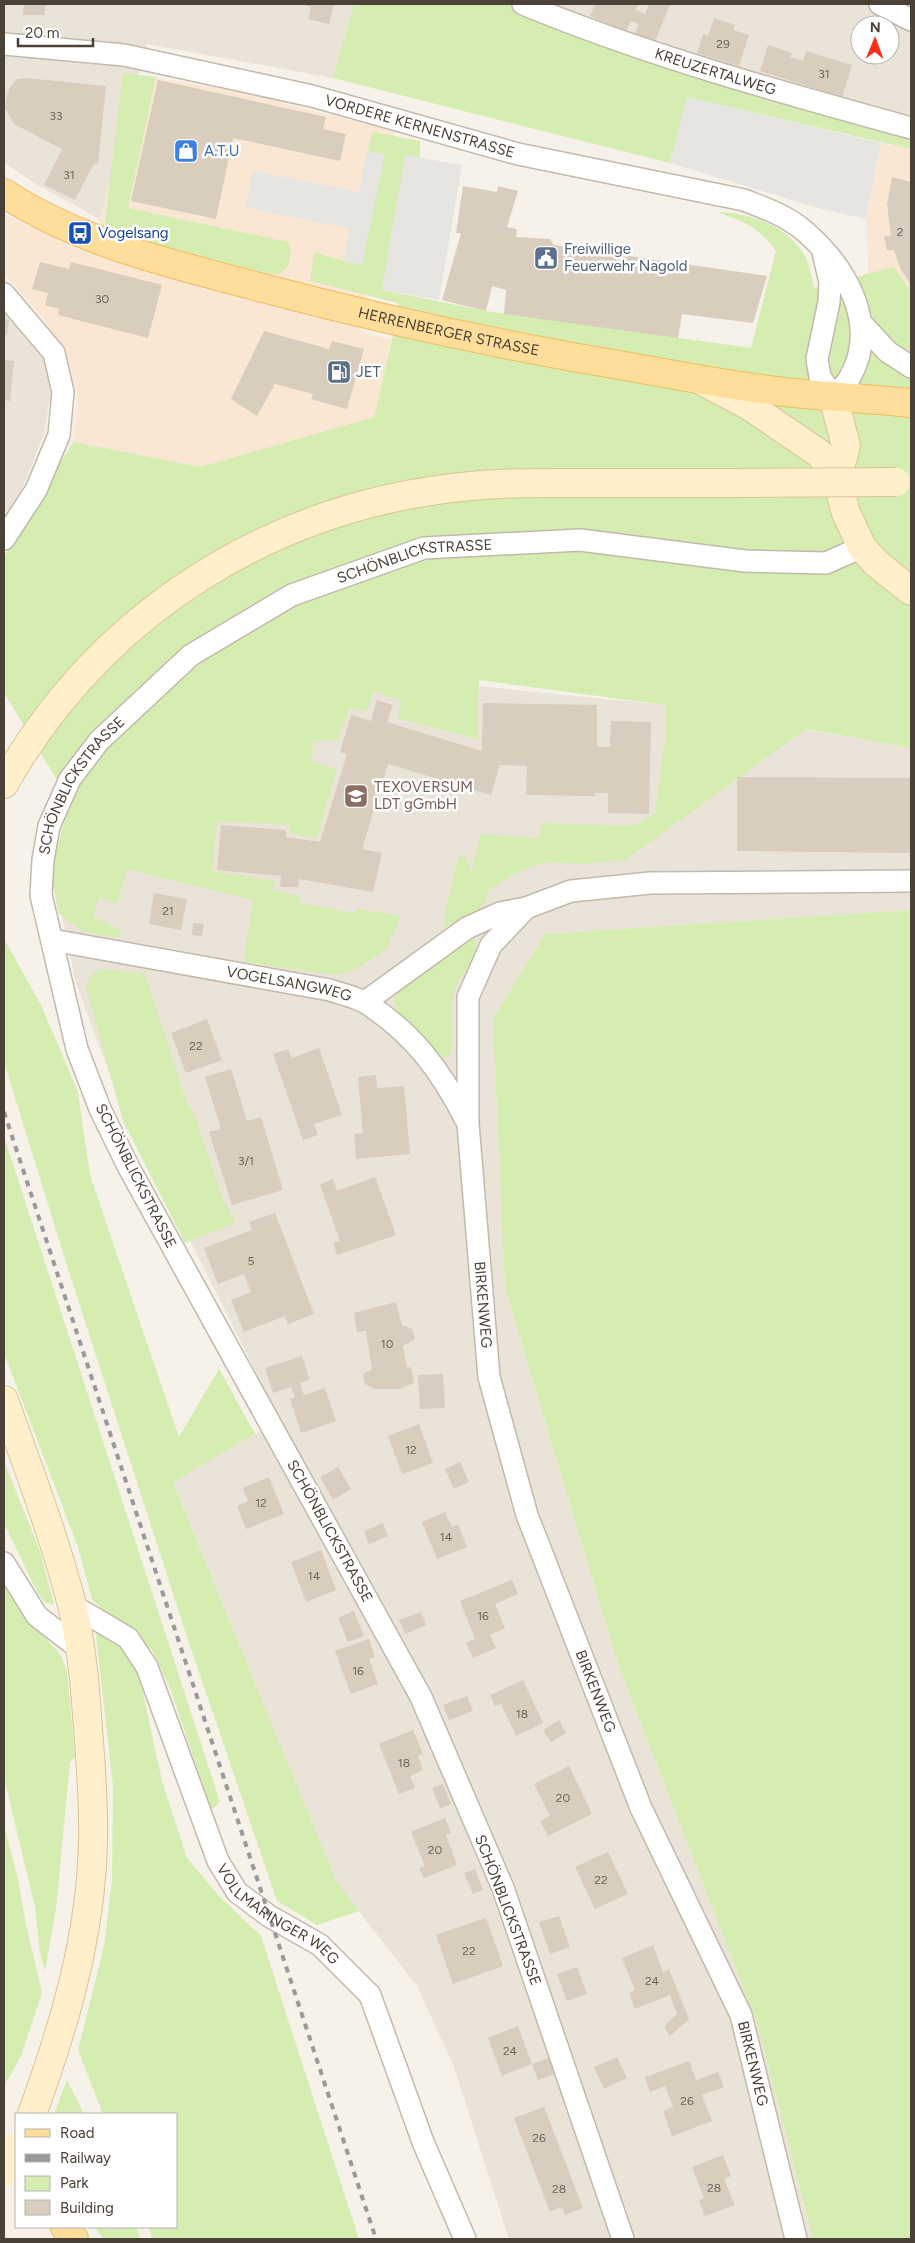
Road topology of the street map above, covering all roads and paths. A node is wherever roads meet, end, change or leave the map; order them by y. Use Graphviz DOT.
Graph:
graph roads {
  1 [pos="523,4"];
  2 [pos="880,4"];
  3 [pos="911,20"];
  4 [pos="4,44"];
  5 [pos="911,128"];
  6 [pos="4,193"];
  7 [pos="822,248"];
  8 [pos="4,294"];
  9 [pos="861,323"];
  10 [pos="911,367"];
  11 [pos="699,379"];
  12 [pos="833,396"];
  13 [pos="911,402"];
  14 [pos="820,454"];
  15 [pos="837,479"];
  16 [pos="904,482"];
  17 [pos="4,539"];
  18 [pos="862,547"];
  19 [pos="911,592"];
  20 [pos="5,780"];
  21 [pos="911,881"];
  22 [pos="526,908"];
  23 [pos="52,940"];
  24 [pos="365,1002"];
  25 [pos="468,1124"];
  26 [pos="4,1400"];
  27 [pos="4,1562"];
  28 [pos="72,1606"];
  29 [pos="81,1650"];
  30 [pos="32,2113"];
  31 [pos="4,2148"];
  32 [pos="15,2149"];
  33 [pos="15,2163"];
  34 [pos="4,2173"];
  35 [pos="465,2239"];
  36 [pos="623,2239"];
  37 [pos="796,2239"];
  1 -- 5 [label="street, KREUZERTALWEG"];
  2 -- 3 [label="street"];
  4 -- 7 [label="street, VORDERE KERNENSTRASSE"];
  6 -- 11 [label="main road, HERRENBERGER STRASSE"];
  7 -- 9 [label="street, VORDERE KERNENSTRASSE"];
  7 -- 12 [label="street"];
  8 -- 17 [label="street"];
  9 -- 10 [label="street, VORDERE KERNENSTRASSE"];
  9 -- 12 [label="street, VORDERE KERNENSTRASSE"];
  11 -- 12 [label="main road, HERRENBERGER STRASSE"];
  11 -- 14 [label="main road"];
  12 -- 13 [label="main road, HERRENBERGER STRASSE"];
  12 -- 14 [label="main road"];
  12 -- 15 [label="main road"];
  14 -- 15 [label="main road"];
  15 -- 18 [label="main road"];
  16 -- 20 [label="main road, bridge"];
  18 -- 19 [label="main road"];
  18 -- 23 [label="street, SCHÖNBLICKSTRASSE"];
  21 -- 22 [label="street"];
  22 -- 24 [label="street"];
  22 -- 25 [label="street, BIRKENWEG"];
  23 -- 24 [label="street, VOGELSANGWEG"];
  23 -- 36 [label="street, SCHÖNBLICKSTRASSE"];
  24 -- 25 [label="street, VOGELSANGWEG"];
  25 -- 37 [label="street, BIRKENWEG"];
  26 -- 28 [label="main road"];
  27 -- 29 [label="street"];
  28 -- 29 [label="main road"];
  28 -- 35 [label="street, VOLLMARINGER WEG"];
  29 -- 30 [label="main road"];
  31 -- 33 [label="main road"];
  32 -- 34 [label="main road, bridge"];
}
